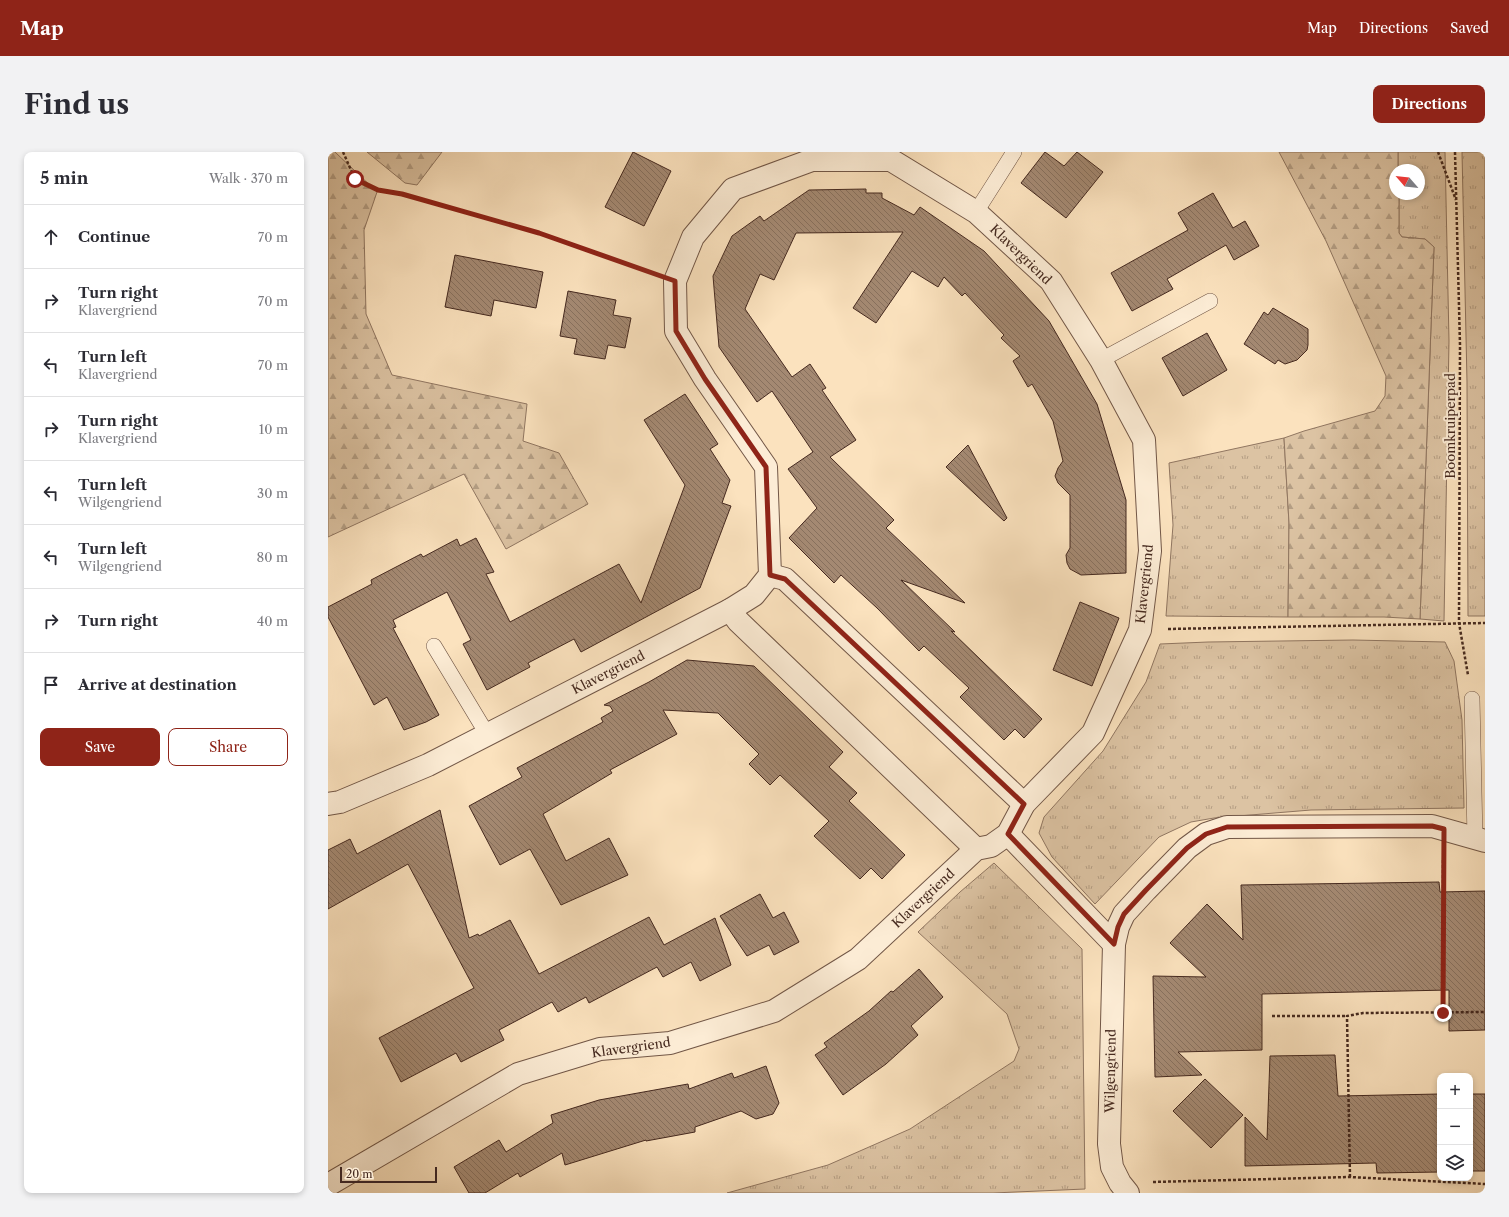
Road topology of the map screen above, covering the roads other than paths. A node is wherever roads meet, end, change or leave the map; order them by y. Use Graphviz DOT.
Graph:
graph roads {
  1 [pos="1014,152"];
  2 [pos="812,156"];
  3 [pos="976,212"];
  4 [pos="1210,302"];
  5 [pos="1101,360"];
  6 [pos="770,575"];
  7 [pos="730,610"];
  8 [pos="434,646"];
  9 [pos="1472,699"];
  10 [pos="487,734"];
  11 [pos="328,804"];
  12 [pos="1024,804"];
  13 [pos="1008,834"];
  14 [pos="1480,839"];
  15 [pos="976,849"];
  16 [pos="1114,944"];
  17 [pos="328,1185"];
  18 [pos="1124,1188"];
  1 -- 3 [label="lane"];
  2 -- 3 [label="street, Klavergriend"];
  2 -- 6 [label="street, Klavergriend"];
  3 -- 5 [label="street, Klavergriend"];
  4 -- 5 [label="lane"];
  5 -- 12 [label="street, Klavergriend"];
  6 -- 7 [label="street, Klavergriend"];
  6 -- 12 [label="street"];
  7 -- 10 [label="street, Klavergriend"];
  7 -- 15 [label="street"];
  8 -- 10 [label="lane"];
  9 -- 14 [label="lane"];
  10 -- 11 [label="street, Klavergriend"];
  12 -- 13 [label="street, Klavergriend"];
  13 -- 15 [label="street, Klavergriend"];
  13 -- 16 [label="street"];
  14 -- 16 [label="street, Wilgengriend"];
  15 -- 17 [label="street, Klavergriend"];
  16 -- 18 [label="street, Wilgengriend"];
}
